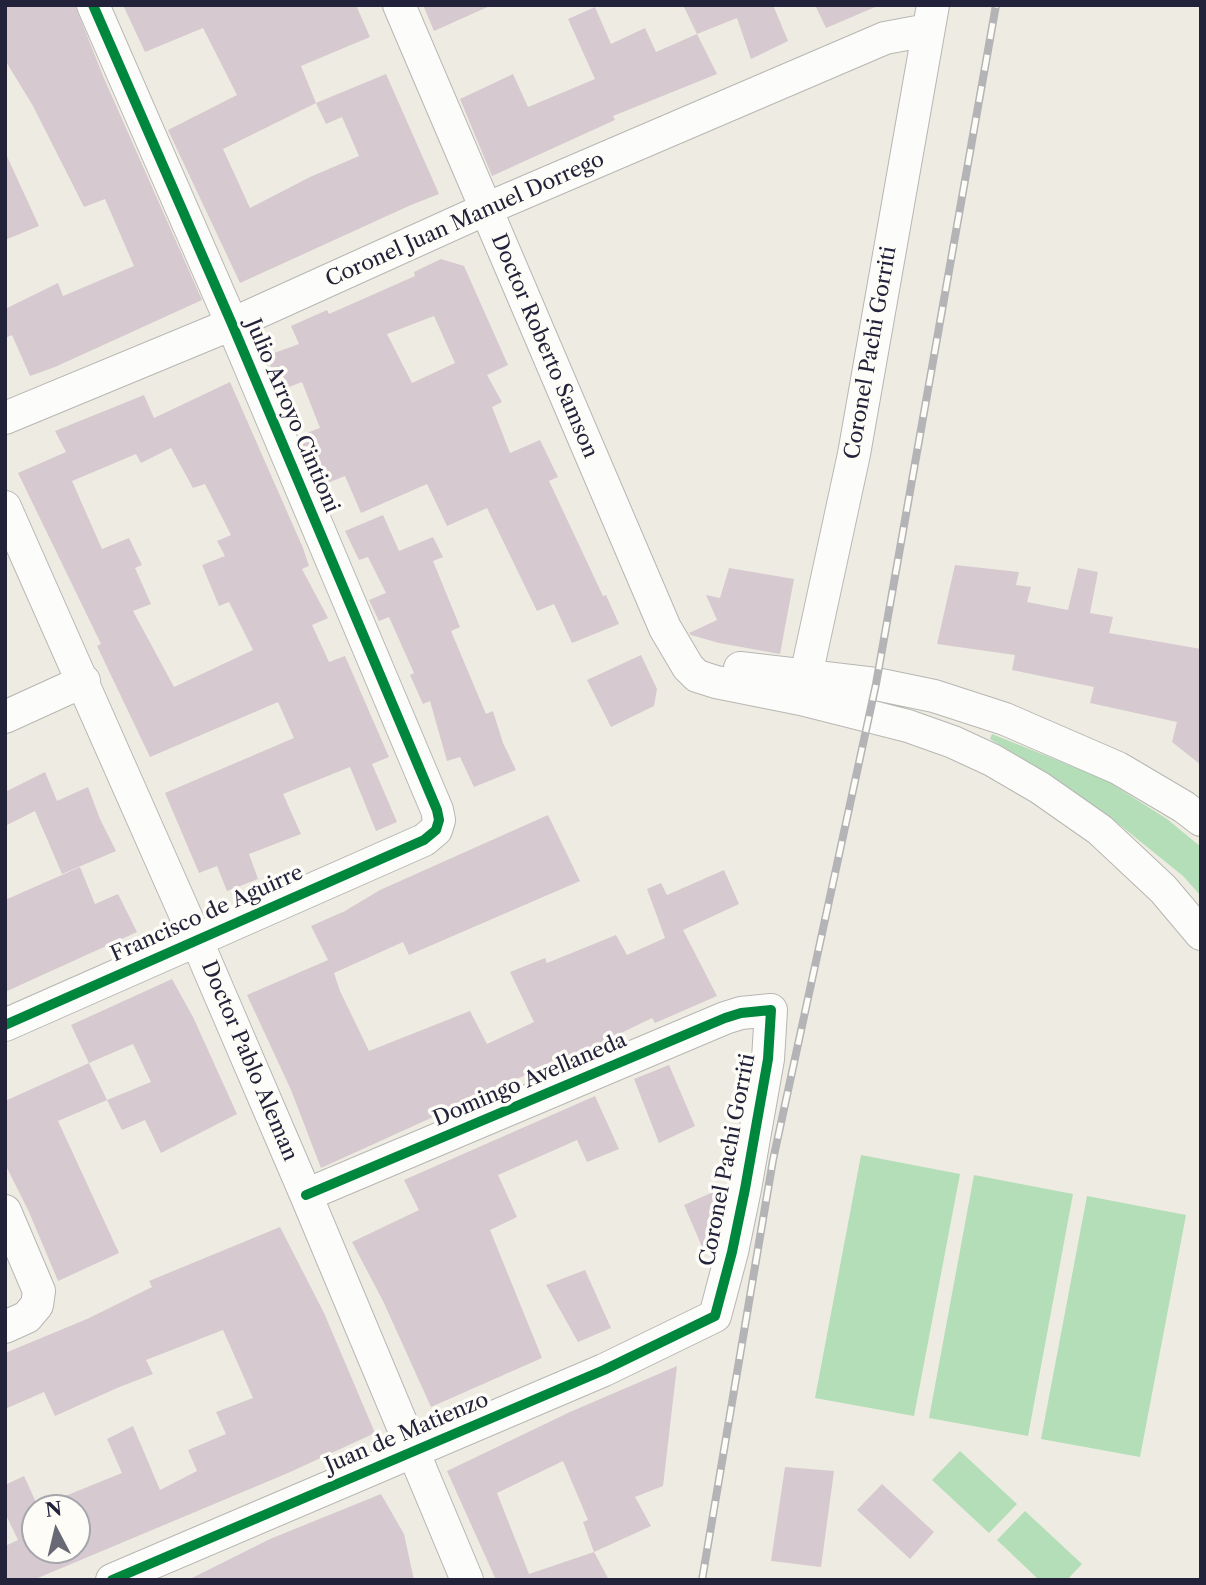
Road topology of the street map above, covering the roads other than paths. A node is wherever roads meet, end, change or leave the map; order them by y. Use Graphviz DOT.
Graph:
graph roads {
  1 [pos="93,5"];
  2 [pos="399,5"];
  3 [pos="930,18"];
  4 [pos="486,209"];
  5 [pos="232,324"];
  6 [pos="5,418"];
  7 [pos="5,507"];
  8 [pos="83,681"];
  9 [pos="804,687"];
  10 [pos="5,717"];
  11 [pos="1201,820"];
  12 [pos="424,840"];
  13 [pos="1201,934"];
  14 [pos="196,939"];
  15 [pos="771,1010"];
  16 [pos="5,1025"];
  17 [pos="306,1195"];
  18 [pos="5,1211"];
  19 [pos="715,1316"];
  20 [pos="5,1327"];
  21 [pos="413,1451"];
  22 [pos="453,1548"];
  23 [pos="111,1580"];
  24 [pos="445,1580"];
  25 [pos="467,1580"];
  1 -- 5 [label="street, Julio Arroyo Cintioni"];
  2 -- 4 [label="street, Doctor Roberto Samson"];
  3 -- 4 [label="street, Coronel Juan Manuel Dorrego"];
  3 -- 9 [label="street, Coronel Pachi Gorriti"];
  4 -- 5 [label="street, Coronel Juan Manuel Dorrego"];
  4 -- 9 [label="street, Doctor Roberto Samson"];
  5 -- 6 [label="street, Coronel Juan Manuel Dorrego"];
  5 -- 12 [label="street, Julio Arroyo Cintioni"];
  7 -- 8 [label="street, Doctor Pablo Aleman"];
  8 -- 10 [label="street"];
  8 -- 14 [label="street, Doctor Pablo Aleman"];
  9 -- 11 [label="street, Doctor Roberto Samson"];
  9 -- 13 [label="street, Doctor Roberto Samson"];
  12 -- 14 [label="street, Francisco de Aguirre"];
  14 -- 16 [label="street, Francisco de Aguirre"];
  14 -- 17 [label="street, Doctor Pablo Aleman"];
  15 -- 17 [label="street, Domingo Avellaneda"];
  15 -- 19 [label="street, Coronel Pachi Gorriti"];
  17 -- 21 [label="street, Doctor Pablo Aleman"];
  18 -- 20 [label="street"];
  19 -- 21 [label="street, Juan de Matienzo"];
  21 -- 22 [label="street, Doctor Pablo Aleman"];
  21 -- 23 [label="street, Juan de Matienzo"];
  22 -- 24 [label="street"];
  22 -- 25 [label="street, Doctor Pablo Aleman"];
}
